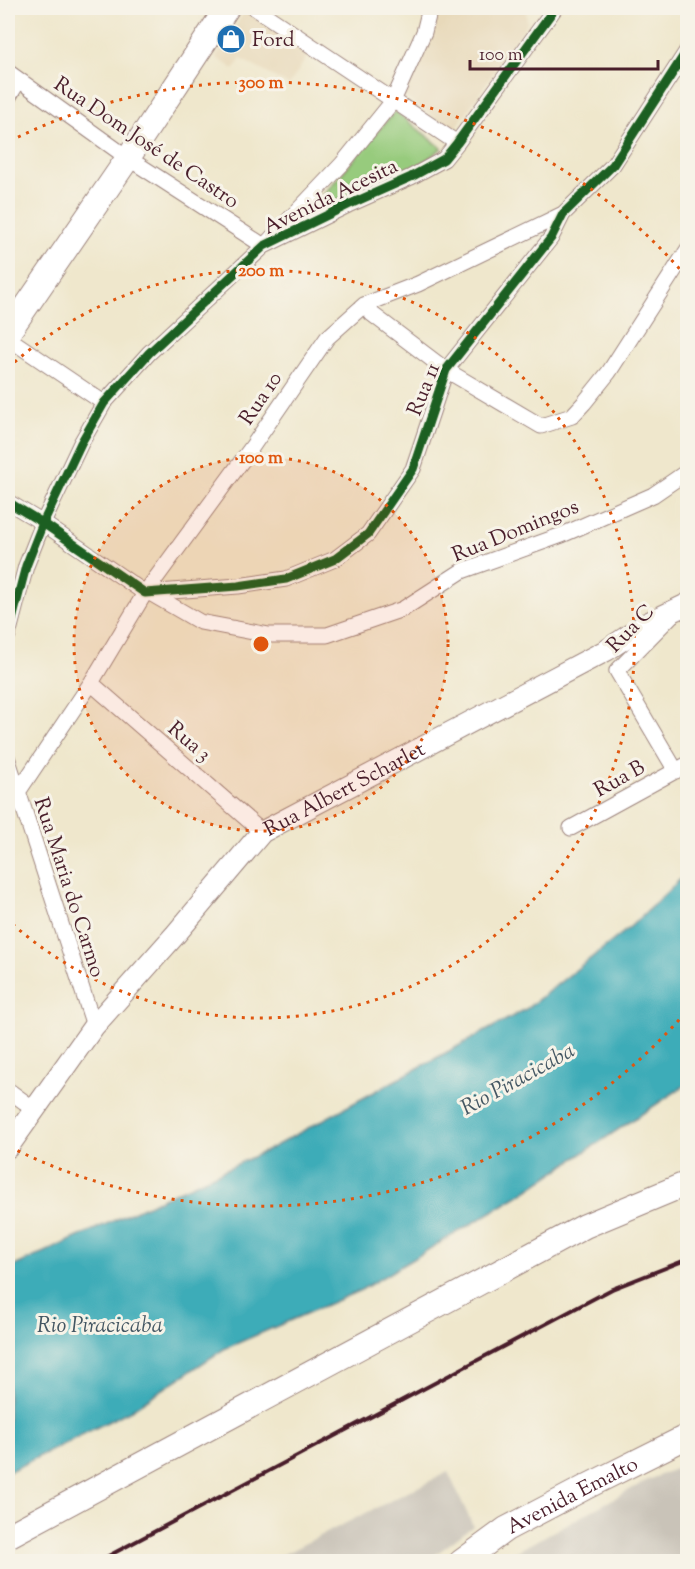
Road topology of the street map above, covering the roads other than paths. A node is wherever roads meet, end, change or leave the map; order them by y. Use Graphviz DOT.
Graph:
graph roads {
  1 [pos="226,8"];
  2 [pos="255,8"];
  3 [pos="430,8"];
  4 [pos="549,11"];
  5 [pos="687,49"];
  6 [pos="13,76"];
  7 [pos="8,98"];
  8 [pos="393,100"];
  9 [pos="457,143"];
  10 [pos="128,158"];
  11 [pos="563,214"];
  12 [pos="264,246"];
  13 [pos="687,249"];
  14 [pos="364,305"];
  15 [pos="8,333"];
  16 [pos="8,338"];
  17 [pos="446,370"];
  18 [pos="104,403"];
  19 [pos="687,471"];
  20 [pos="8,502"];
  21 [pos="43,523"];
  22 [pos="147,593"];
  23 [pos="683,606"];
  24 [pos="8,635"];
  25 [pos="91,683"];
  26 [pos="8,760"];
  27 [pos="681,768"];
  28 [pos="18,794"];
  29 [pos="8,807"];
  30 [pos="571,828"];
  31 [pos="262,832"];
  32 [pos="93,1026"];
  33 [pos="8,1090"];
  34 [pos="34,1109"];
  35 [pos="8,1147"];
  36 [pos="687,1182"];
  37 [pos="687,1436"];
  38 [pos="8,1536"];
  39 [pos="461,1562"];
  1 -- 10 [label="main road"];
  2 -- 8 [label="street"];
  3 -- 8 [label="street"];
  4 -- 9 [label="street, Avenida Acesita"];
  5 -- 11 [label="street, Rua 11"];
  6 -- 7 [label="street"];
  6 -- 10 [label="street, Rua Dom José de Castro"];
  8 -- 9 [label="street"];
  8 -- 12 [label="street"];
  9 -- 12 [label="street, Avenida Acesita"];
  10 -- 12 [label="street, Rua Dom José de Castro"];
  10 -- 15 [label="main road"];
  11 -- 14 [label="street, Rua 10"];
  11 -- 17 [label="street, Rua 11"];
  12 -- 18 [label="street, Avenida Acesita"];
  13 -- 17 [label="street"];
  14 -- 17 [label="street"];
  14 -- 22 [label="street, Rua 10"];
  16 -- 18 [label="street"];
  17 -- 22 [label="street, Rua 11"];
  18 -- 21 [label="street, Avenida Acesita"];
  19 -- 22 [label="street, Rua Domingos"];
  20 -- 21 [label="street, Rua Domingos"];
  21 -- 22 [label="street, Rua Domingos"];
  21 -- 24 [label="street, Avenida Acesita"];
  22 -- 25 [label="street, Rua 10"];
  23 -- 27 [label="street, Rua C"];
  23 -- 31 [label="main road, Rua Albert Scharlet"];
  25 -- 28 [label="street, Rua 10"];
  25 -- 31 [label="street, Rua 3"];
  26 -- 28 [label="street, Rua Maria do Carmo"];
  27 -- 30 [label="street, Rua B"];
  28 -- 29 [label="street, Rua 10"];
  28 -- 32 [label="street, Rua Maria do Carmo"];
  31 -- 32 [label="main road, Rua Albert Scharlet"];
  32 -- 34 [label="main road, Rua Albert Scharlet"];
  33 -- 34 [label="street"];
  34 -- 35 [label="main road, Rua Albert Scharlet"];
  36 -- 38 [label="main road"];
  37 -- 39 [label="main road, Avenida Emalto"];
}
